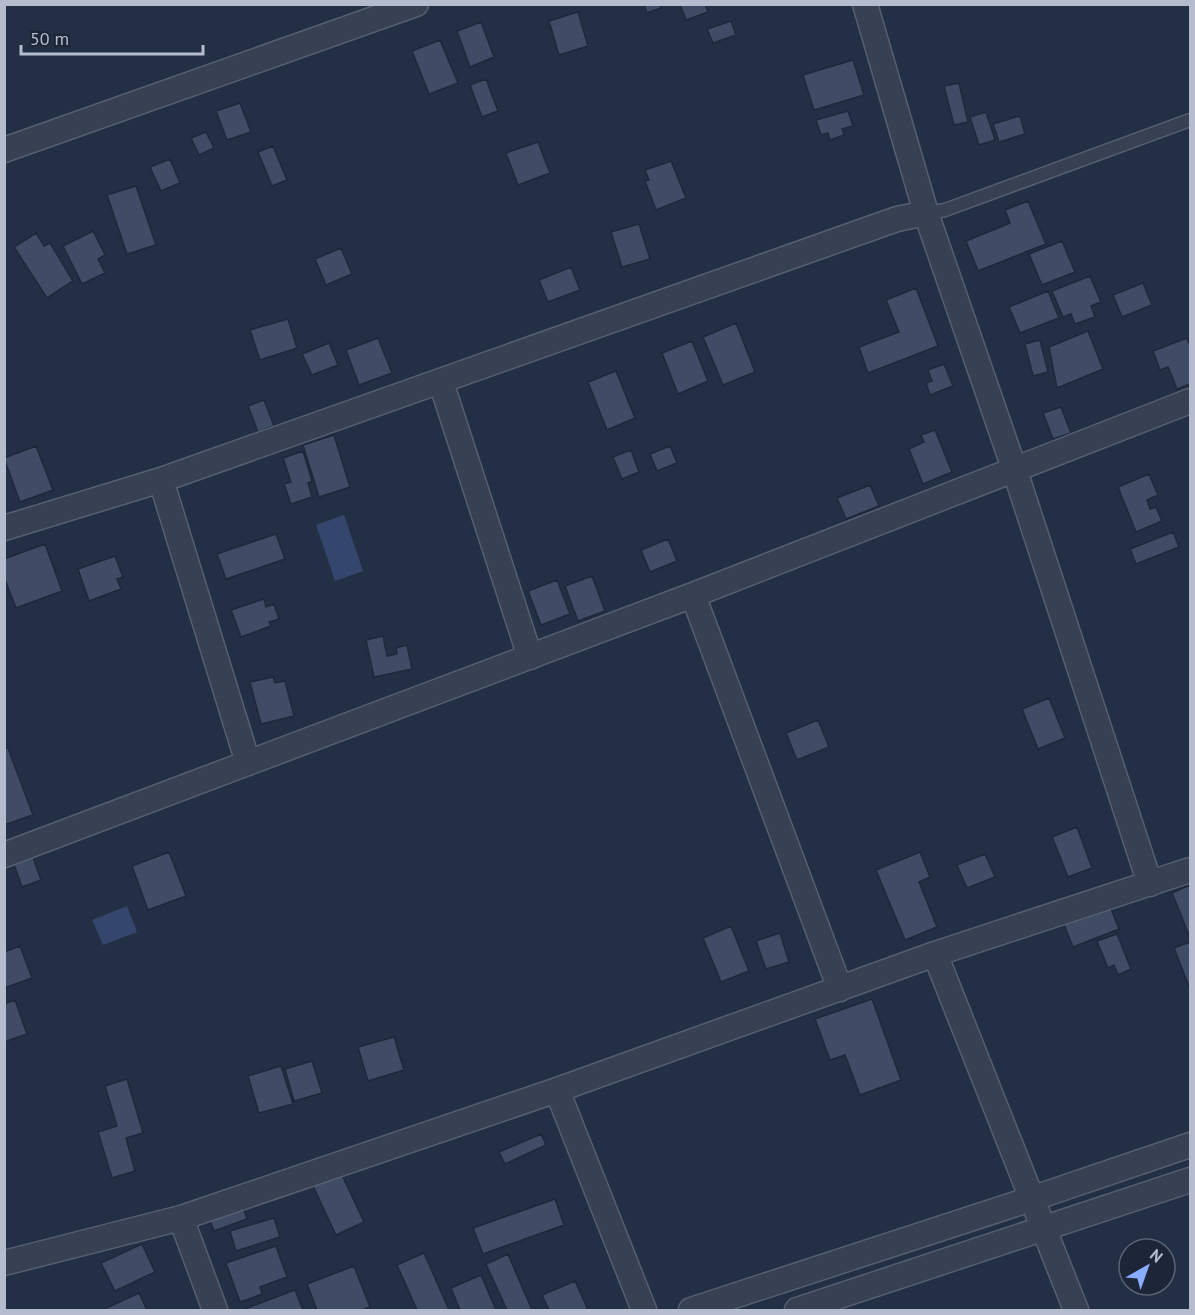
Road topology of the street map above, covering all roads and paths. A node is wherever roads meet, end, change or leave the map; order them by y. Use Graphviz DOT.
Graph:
graph roads {
  1 [pos="416,4"];
  2 [pos="865,4"];
  3 [pos="1191,120"];
  4 [pos="4,150"];
  5 [pos="926,213"];
  6 [pos="441,382"];
  7 [pos="1191,401"];
  8 [pos="1015,471"];
  9 [pos="161,480"];
  10 [pos="4,528"];
  11 [pos="693,595"];
  12 [pos="530,657"];
  13 [pos="248,763"];
  14 [pos="4,855"];
  15 [pos="1191,870"];
  16 [pos="1150,884"];
  17 [pos="935,954"];
  18 [pos="840,989"];
  19 [pos="557,1090"];
  20 [pos="1191,1145"];
  21 [pos="1191,1180"];
  22 [pos="1031,1199"];
  23 [pos="181,1218"];
  24 [pos="1043,1230"];
  25 [pos="6,1257"];
  26 [pos="215,1311"];
  27 [pos="644,1311"];
  28 [pos="691,1311"];
  29 [pos="797,1311"];
  30 [pos="1076,1311"];
  1 -- 4 [label="street"];
  2 -- 5 [label="street"];
  3 -- 5 [label="lane"];
  5 -- 6 [label="street"];
  5 -- 8 [label="street"];
  6 -- 9 [label="street"];
  6 -- 12 [label="street"];
  7 -- 8 [label="street"];
  8 -- 11 [label="street"];
  8 -- 16 [label="street"];
  9 -- 10 [label="street"];
  9 -- 13 [label="street"];
  11 -- 12 [label="street"];
  11 -- 18 [label="street"];
  12 -- 13 [label="street"];
  13 -- 14 [label="street"];
  15 -- 16 [label="street"];
  16 -- 17 [label="street"];
  17 -- 18 [label="street"];
  17 -- 22 [label="street"];
  18 -- 19 [label="street"];
  19 -- 23 [label="street"];
  19 -- 27 [label="street"];
  20 -- 22 [label="street"];
  21 -- 24 [label="street"];
  22 -- 24 [label="street"];
  22 -- 28 [label="street"];
  23 -- 25 [label="street"];
  23 -- 26 [label="street"];
  24 -- 29 [label="street"];
  24 -- 30 [label="street"];
}
